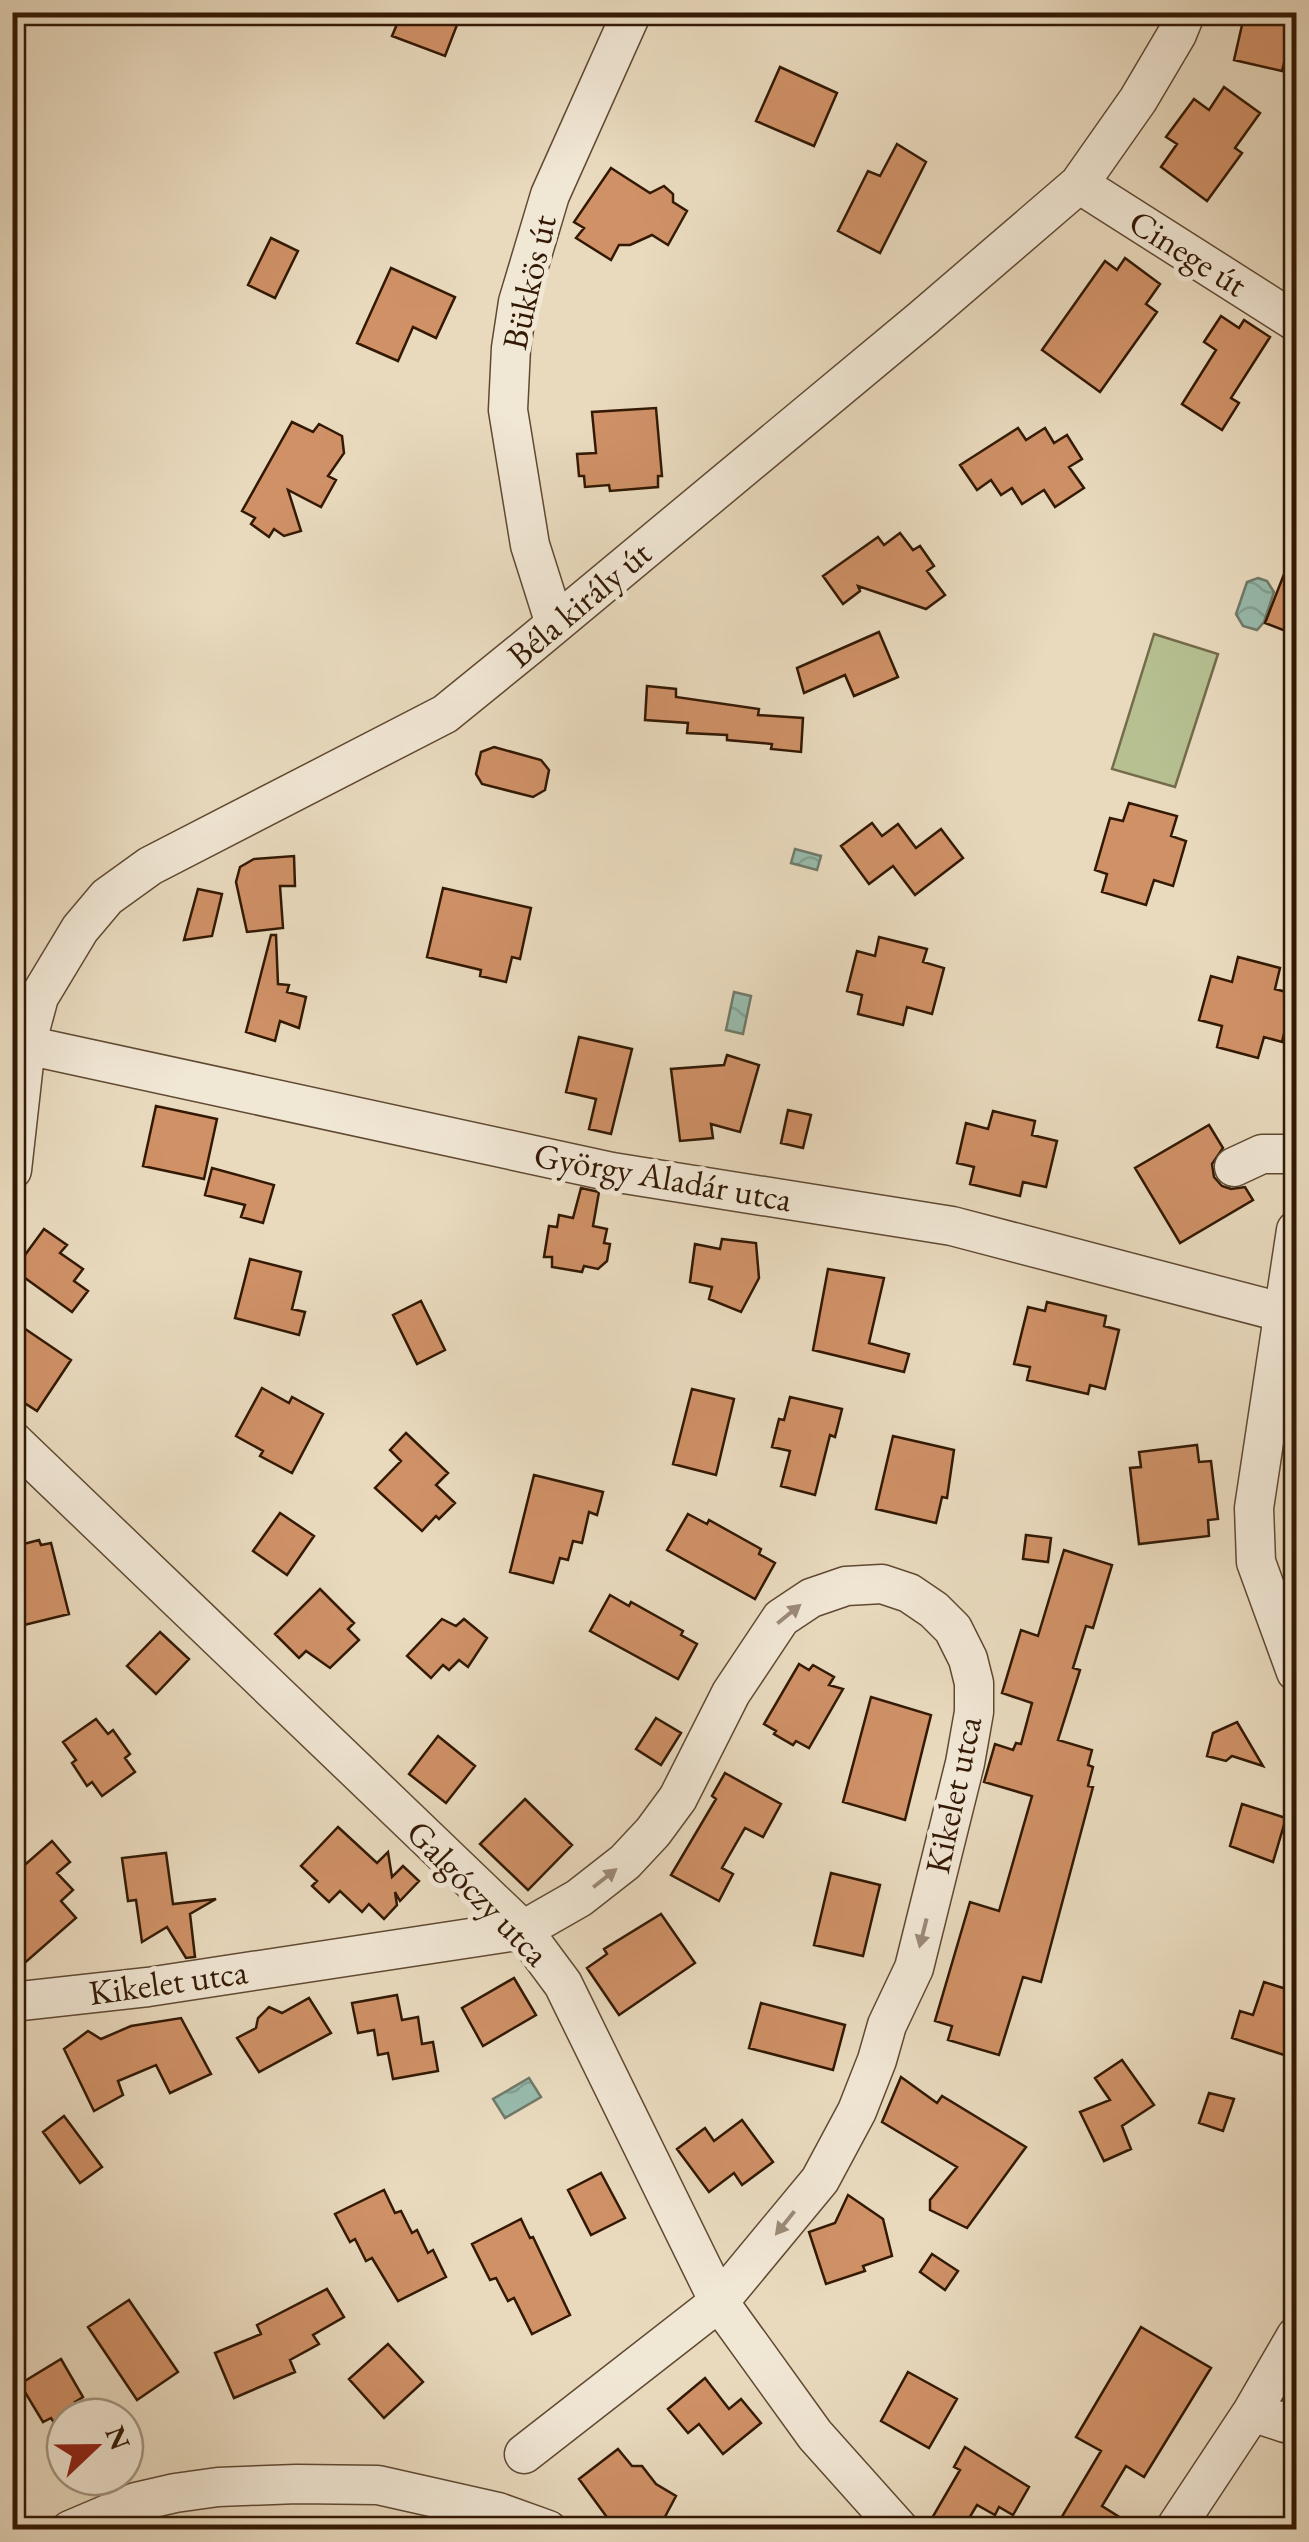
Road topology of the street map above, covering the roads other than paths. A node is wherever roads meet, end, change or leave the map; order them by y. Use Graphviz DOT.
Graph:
graph roads {
  1 [pos="632,12"];
  2 [pos="1186,12"];
  3 [pos="1079,184"];
  4 [pos="1296,322"];
  5 [pos="554,624"];
  6 [pos="26,1045"];
  7 [pos="1296,1154"];
  8 [pos="1234,1168"];
  9 [pos="12,1170"];
  10 [pos="1296,1230"];
  11 [pos="1290,1314"];
  12 [pos="12,1440"];
  13 [pos="1296,1672"];
  14 [pos="523,1930"];
  15 [pos="12,2002"];
  16 [pos="719,2302"];
  17 [pos="1296,2336"];
  18 [pos="1252,2412"];
  19 [pos="1296,2416"];
  20 [pos="524,2454"];
  21 [pos="70,2530"];
  22 [pos="548,2530"];
  23 [pos="900,2530"];
  24 [pos="1174,2530"];
  1 -- 5 [label="street, Bükkös út"];
  2 -- 3 [label="street, Béla király út"];
  3 -- 4 [label="street, Cinege út"];
  3 -- 5 [label="street, Béla király út"];
  5 -- 6 [label="street, Béla király út"];
  6 -- 9 [label="street, Béla király út"];
  6 -- 11 [label="street, György Aladár utca"];
  7 -- 8 [label="street"];
  10 -- 11 [label="street"];
  11 -- 13 [label="street"];
  12 -- 14 [label="street, Galgóczy utca"];
  14 -- 15 [label="street, Kikelet utca"];
  14 -- 16 [label="street, Galgóczy utca"];
  14 -- 16 [label="street, Kikelet utca, one-way"];
  16 -- 20 [label="street, Kikelet utca"];
  16 -- 23 [label="street, Galgóczy utca"];
  17 -- 18 [label="street"];
  18 -- 19 [label="street"];
  18 -- 24 [label="street"];
  21 -- 22 [label="street"];
}
